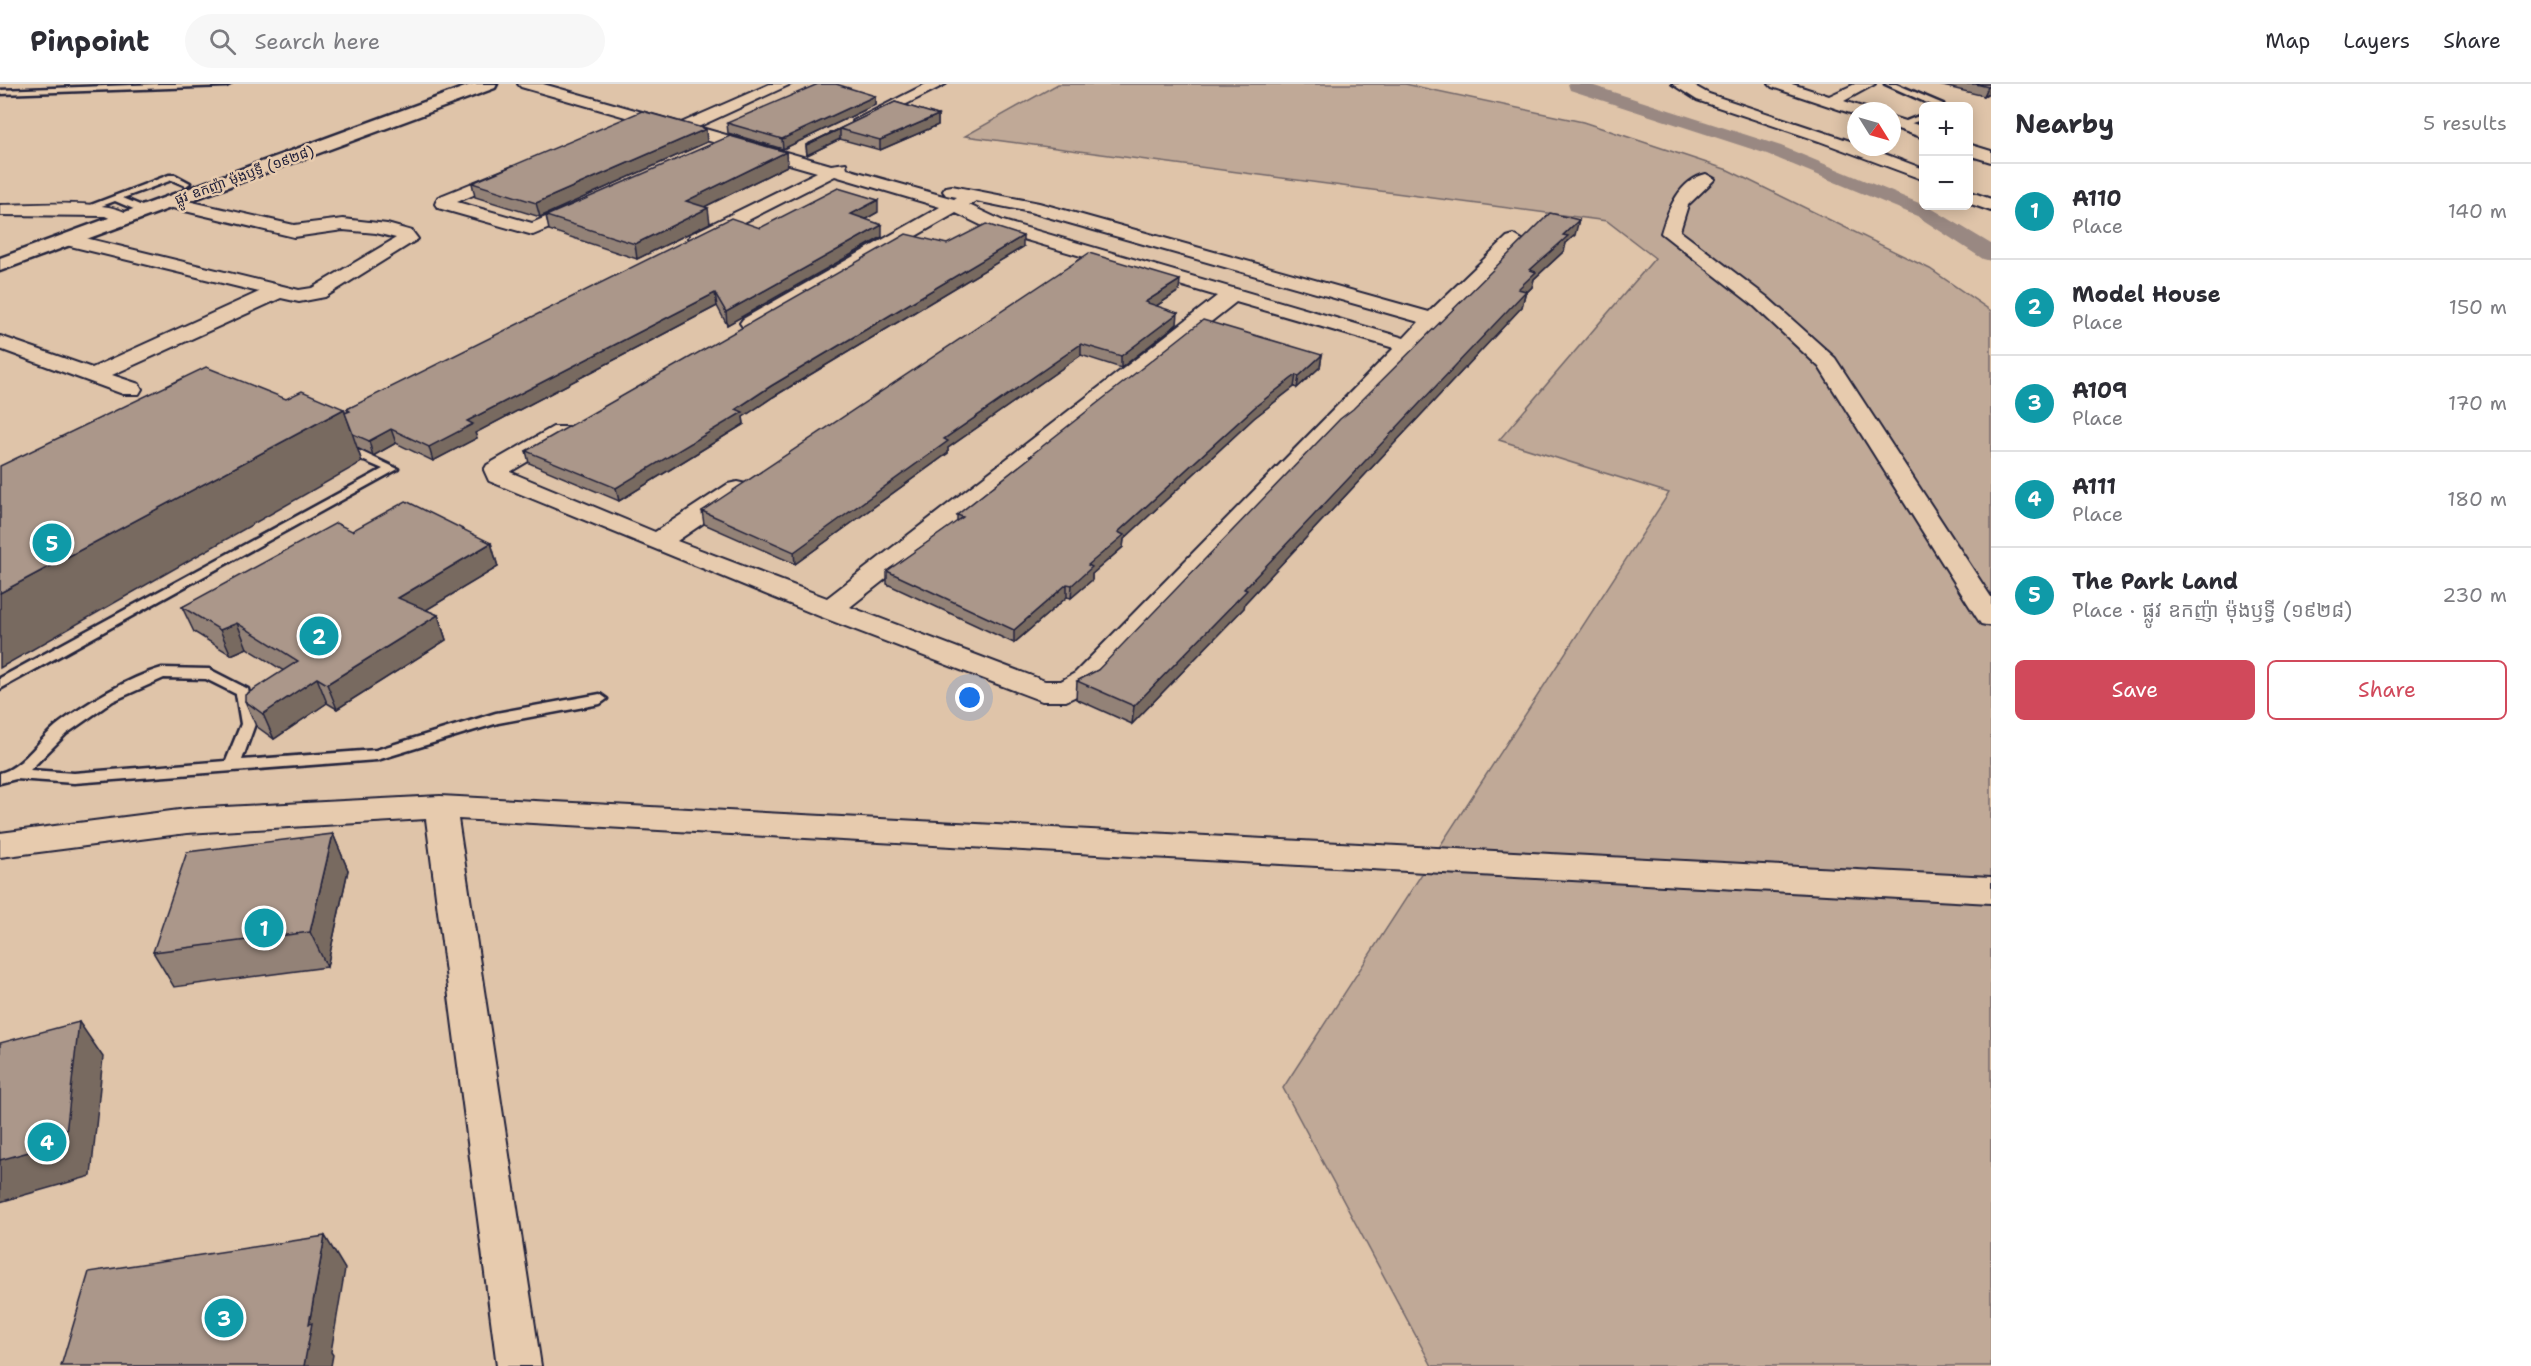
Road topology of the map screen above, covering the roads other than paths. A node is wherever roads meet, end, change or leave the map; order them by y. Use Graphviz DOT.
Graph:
graph roads {
  1 [pos="226,84"];
  2 [pos="458,84"];
  3 [pos="489,84"];
  4 [pos="526,84"];
  5 [pos="562,84"];
  6 [pos="783,84"];
  7 [pos="938,84"];
  8 [pos="1680,84"];
  9 [pos="1867,84"];
  10 [pos="1888,84"];
  11 [pos="1781,85"];
  12 [pos="0,92"];
  13 [pos="1831,101"];
  14 [pos="1935,102"];
  15 [pos="1847,107"];
  16 [pos="642,117"];
  17 [pos="1919,117"];
  18 [pos="698,121"];
  19 [pos="1901,123"];
  20 [pos="620,126"];
  21 [pos="1901,126"];
  22 [pos="681,128"];
  23 [pos="843,130"];
  24 [pos="1919,132"];
  25 [pos="1991,141"];
  26 [pos="729,142"];
  27 [pos="807,147"];
  28 [pos="709,151"];
  29 [pos="1978,152"];
  30 [pos="785,157"];
  31 [pos="532,164"];
  32 [pos="840,166"];
  33 [pos="1919,173"];
  34 [pos="1706,179"];
  35 [pos="605,198"];
  36 [pos="1973,198"];
  37 [pos="963,201"];
  38 [pos="170,202"];
  39 [pos="1991,206"];
  40 [pos="125,209"];
  41 [pos="0,210"];
  42 [pos="69,240"];
  43 [pos="1514,242"];
  44 [pos="685,245"];
  45 [pos="0,251"];
  46 [pos="1090,252"];
  47 [pos="0,265"];
  48 [pos="1071,266"];
  49 [pos="279,291"];
  50 [pos="1233,294"];
  51 [pos="1433,320"];
  52 [pos="729,335"];
  53 [pos="0,342"];
  54 [pos="1409,346"];
  55 [pos="94,375"];
  56 [pos="131,389"];
  57 [pos="576,424"];
  58 [pos="326,440"];
  59 [pos="755,476"];
  60 [pos="657,542"];
  61 [pos="829,610"];
  62 [pos="1991,618"];
  63 [pos="0,684"];
  64 [pos="600,699"];
  65 [pos="233,764"];
  66 [pos="16,774"];
  67 [pos="0,778"];
  68 [pos="440,807"];
  69 [pos="0,845"];
  70 [pos="1991,890"];
  71 [pos="519,1366"];
  1 -- 12 [label="lane"];
  2 -- 40 [label="main road, ផ្លូវ ឧកញ៉ា ម៉ុងឫទ្ធី (១៩២៨)"];
  3 -- 38 [label="main road, ផ្លូវ ឧកញ៉ា ម៉ុងឫទ្ធី (១៩២៨)"];
  4 -- 16 [label="street"];
  5 -- 18 [label="street"];
  6 -- 18 [label="street"];
  7 -- 23 [label="street"];
  8 -- 33 [label="street"];
  9 -- 13 [label="street"];
  10 -- 14 [label="lane"];
  11 -- 13 [label="street"];
  13 -- 15 [label="street"];
  16 -- 20 [label="street"];
  16 -- 22 [label="street"];
  17 -- 19 [label="lane"];
  18 -- 22 [label="street"];
  18 -- 27 [label="street"];
  21 -- 24 [label="street"];
  22 -- 26 [label="street"];
  25 -- 29 [label="street"];
  26 -- 28 [label="street"];
  26 -- 30 [label="street"];
  27 -- 30 [label="street"];
  27 -- 32 [label="street"];
  30 -- 32 [label="street"];
  31 -- 35 [label="street"];
  32 -- 37 [label="street"];
  32 -- 44 [label="street"];
  34 -- 62 [label="street"];
  36 -- 39 [label="street"];
  37 -- 46 [label="street"];
  37 -- 51 [label="street"];
  37 -- 52 [label="street"];
  38 -- 40 [label="main road, ផ្លូវ ឧកញ៉ា ម៉ុងឫទ្ធី (១៩២៨)"];
  38 -- 49 [label="street"];
  40 -- 41 [label="street"];
  40 -- 42 [label="main road, ផ្លូវ ឧកញ៉ា ម៉ុងឫទ្ធី (១៩២៨)"];
  40 -- 45 [label="main road, ផ្លូវ ឧកញ៉ា ម៉ុងឫទ្ធី (១៩២៨)"];
  42 -- 47 [label="main road, ផ្លូវ ឧកញ៉ា ម៉ុងឫទ្ធី (១៩២៨)"];
  42 -- 49 [label="street"];
  43 -- 51 [label="street"];
  46 -- 48 [label="street"];
  46 -- 50 [label="street"];
  49 -- 55 [label="street"];
  50 -- 54 [label="street"];
  50 -- 61 [label="street"];
  51 -- 54 [label="street"];
  53 -- 55 [label="street"];
  54 -- 61 [label="street"];
  55 -- 56 [label="street"];
  57 -- 60 [label="street"];
  58 -- 63 [label="lane"];
  59 -- 60 [label="street"];
  60 -- 61 [label="street"];
  64 -- 65 [label="lane"];
  65 -- 66 [label="lane"];
  65 -- 66 [label="lane"];
  66 -- 67 [label="lane"];
  68 -- 69 [label="street"];
  68 -- 70 [label="street"];
  68 -- 71 [label="street"];
}
